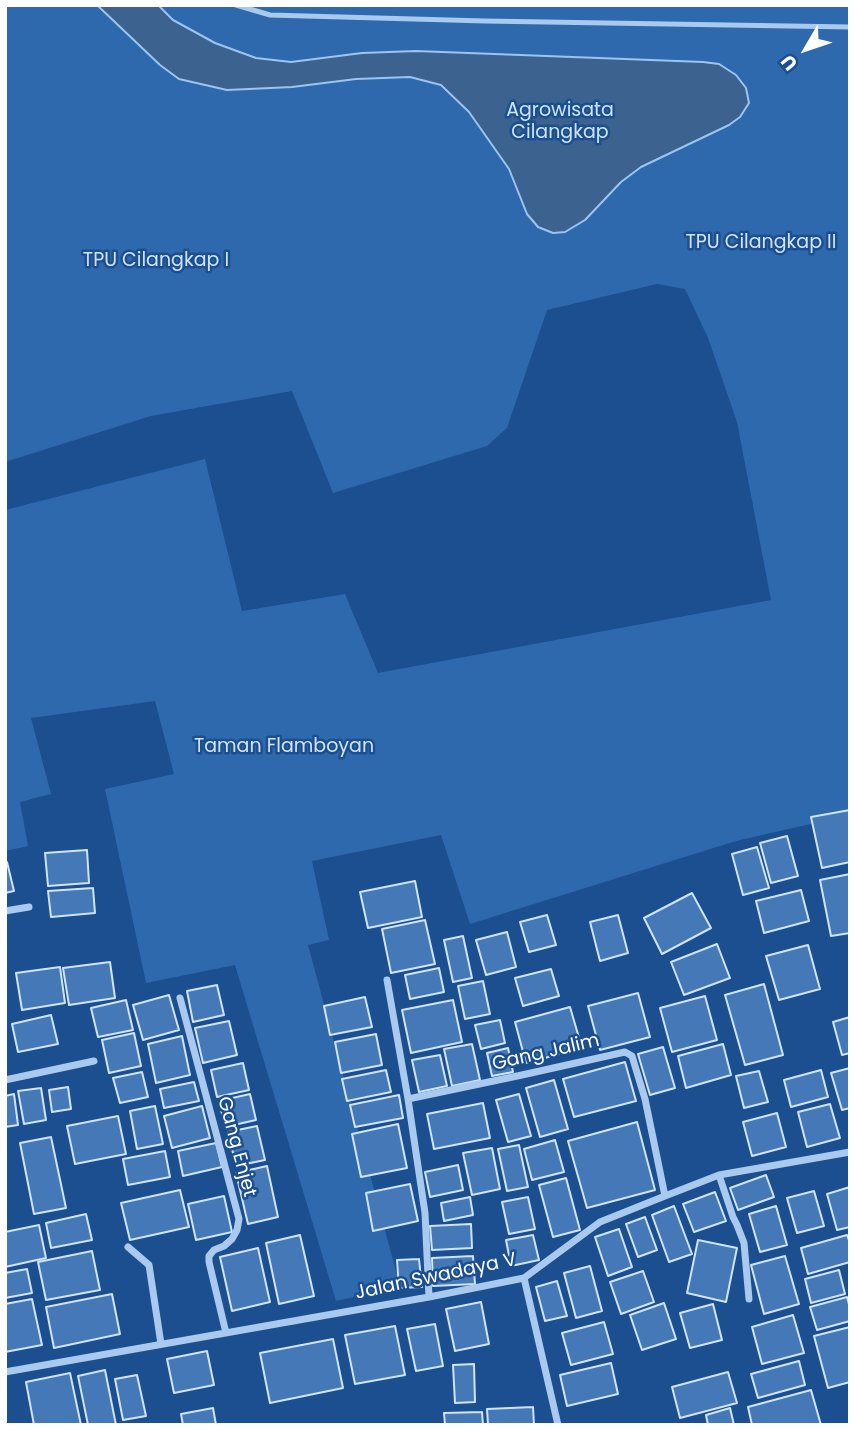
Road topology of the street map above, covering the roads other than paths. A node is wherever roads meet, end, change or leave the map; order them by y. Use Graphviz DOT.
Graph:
graph roads {
  1 [pos="236,5"];
  2 [pos="850,27"];
  3 [pos="29,907"];
  4 [pos="5,911"];
  5 [pos="387,980"];
  6 [pos="180,998"];
  7 [pos="94,1061"];
  8 [pos="5,1080"];
  9 [pos="408,1099"];
  10 [pos="850,1152"];
  11 [pos="719,1175"];
  12 [pos="665,1196"];
  13 [pos="128,1247"];
  14 [pos="524,1278"];
  15 [pos="429,1297"];
  16 [pos="749,1299"];
  17 [pos="226,1333"];
  18 [pos="161,1344"];
  19 [pos="5,1372"];
  20 [pos="558,1424"];
  1 -- 2 [label="lane"];
  3 -- 4 [label="street"];
  5 -- 9 [label="street"];
  6 -- 17 [label="street, Gang Enjet"];
  7 -- 8 [label="street"];
  9 -- 12 [label="street, Gang Jalim"];
  9 -- 15 [label="street"];
  10 -- 11 [label="street, Jalan Swadaya V"];
  11 -- 12 [label="street, Jalan Swadaya V"];
  11 -- 16 [label="street"];
  12 -- 14 [label="street, Jalan Swadaya V"];
  13 -- 18 [label="street"];
  14 -- 15 [label="street, Jalan Swadaya V"];
  14 -- 20 [label="street"];
  15 -- 17 [label="street, Jalan Swadaya V"];
  17 -- 18 [label="street, Jalan Swadaya V"];
  18 -- 19 [label="street, Jalan Swadaya V"];
}
